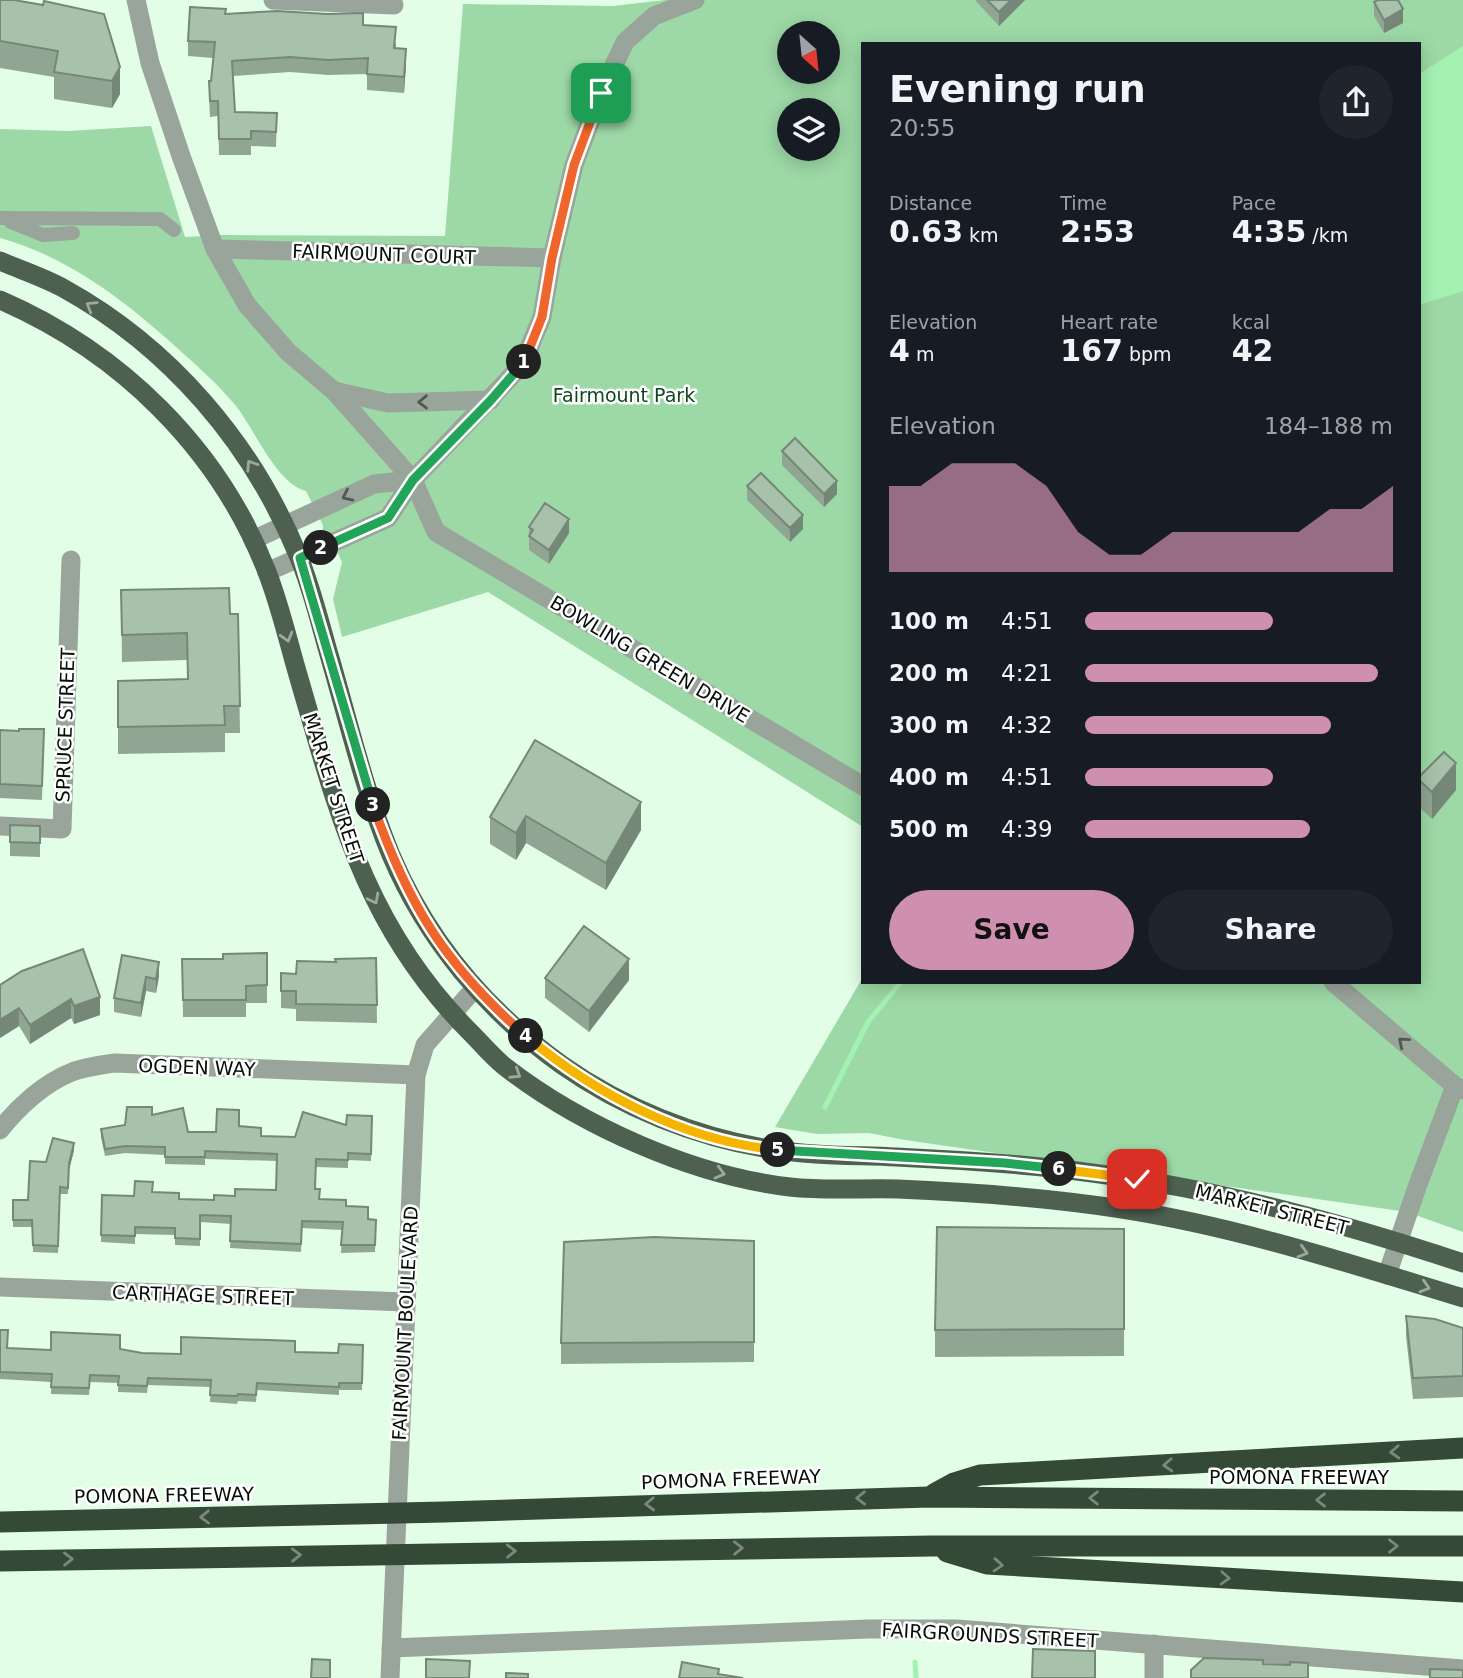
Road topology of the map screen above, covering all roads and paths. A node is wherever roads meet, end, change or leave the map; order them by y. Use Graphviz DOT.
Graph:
graph roads {
  1 [pos="136,0"];
  2 [pos="273,0"];
  3 [pos="695,0"];
  4 [pos="394,5"];
  5 [pos="2,219"];
  6 [pos="174,230"];
  7 [pos="73,233"];
  8 [pos="215,249"];
  9 [pos="552,258"];
  10 [pos="0,261"];
  11 [pos="0,300"];
  12 [pos="334,391"];
  13 [pos="491,400"];
  14 [pos="413,480"];
  15 [pos="284,525"];
  16 [pos="253,540"];
  17 [pos="300,558"];
  18 [pos="71,561"];
  19 [pos="267,572"];
  20 [pos="861,785"];
  21 [pos="0,827"];
  22 [pos="1335,984"];
  23 [pos="475,988"];
  24 [pos="451,1013"];
  25 [pos="416,1075"];
  26 [pos="1459,1088"];
  27 [pos="0,1130"];
  28 [pos="1397,1242"];
  29 [pos="1463,1263"];
  30 [pos="1387,1275"];
  31 [pos="0,1287"];
  32 [pos="1463,1298"];
  33 [pos="406,1302"];
  34 [pos="1463,1448"];
  35 [pos="929,1497"];
  36 [pos="1463,1501"];
  37 [pos="0,1512"];
  38 [pos="83,1520"];
  39 [pos="0,1522"];
  40 [pos="932,1546"];
  41 [pos="1463,1546"];
  42 [pos="0,1561"];
  43 [pos="1463,1592"];
  44 [pos="1154,1644"];
  45 [pos="391,1648"];
  46 [pos="1463,1668"];
  47 [pos="390,1678"];
  48 [pos="1154,1678"];
  1 -- 8 [label="street"];
  2 -- 4 [label="street"];
  3 -- 9 [label="street"];
  5 -- 6 [label="street"];
  5 -- 7 [label="street"];
  8 -- 9 [label="street, FAIRMOUNT COURT"];
  8 -- 12 [label="street"];
  9 -- 13 [label="street"];
  15 -- 10 [label="main road, MARKET STREET, one-way"];
  11 -- 16 [label="main road, MARKET STREET"];
  13 -- 12 [label="street, one-way"];
  12 -- 14 [label="street"];
  13 -- 14 [label="street"];
  14 -- 15 [label="street, one-way"];
  14 -- 17 [label="street"];
  14 -- 20 [label="street, BOWLING GREEN DRIVE"];
  15 -- 16 [label="street"];
  15 -- 17 [label="main road, MARKET STREET"];
  16 -- 19 [label="main road, MARKET STREET"];
  17 -- 19 [label="street"];
  17 -- 23 [label="main road, MARKET STREET"];
  18 -- 21 [label="street, SPRUCE STREET"];
  19 -- 24 [label="main road, MARKET STREET, one-way"];
  26 -- 22 [label="street, one-way"];
  23 -- 24 [label="street, FAIRMOUNT BOULEVARD"];
  23 -- 28 [label="main road, MARKET STREET"];
  24 -- 25 [label="street, FAIRMOUNT BOULEVARD"];
  24 -- 30 [label="main road, MARKET STREET, one-way"];
  25 -- 27 [label="street, OGDEN WAY"];
  25 -- 33 [label="street, FAIRMOUNT BOULEVARD"];
  26 -- 28 [label="street"];
  28 -- 29 [label="main road, MARKET STREET"];
  28 -- 30 [label="street"];
  30 -- 32 [label="main road, MARKET STREET, one-way"];
  31 -- 33 [label="street, CARTHAGE STREET"];
  33 -- 45 [label="street, FAIRMOUNT BOULEVARD"];
  34 -- 35 [label="highway, one-way"];
  36 -- 35 [label="highway, POMONA FREEWAY, one-way"];
  35 -- 38 [label="highway, POMONA FREEWAY, one-way"];
  37 -- 38 [label="highway"];
  38 -- 39 [label="highway, POMONA FREEWAY"];
  40 -- 41 [label="highway, one-way"];
  42 -- 40 [label="highway, one-way"];
  40 -- 43 [label="highway, one-way"];
  44 -- 45 [label="street, FAIRGROUNDS STREET"];
  44 -- 46 [label="street, FAIRGROUNDS STREET"];
  44 -- 48 [label="street"];
  45 -- 47 [label="street, FAIRMOUNT BOULEVARD"];
}
